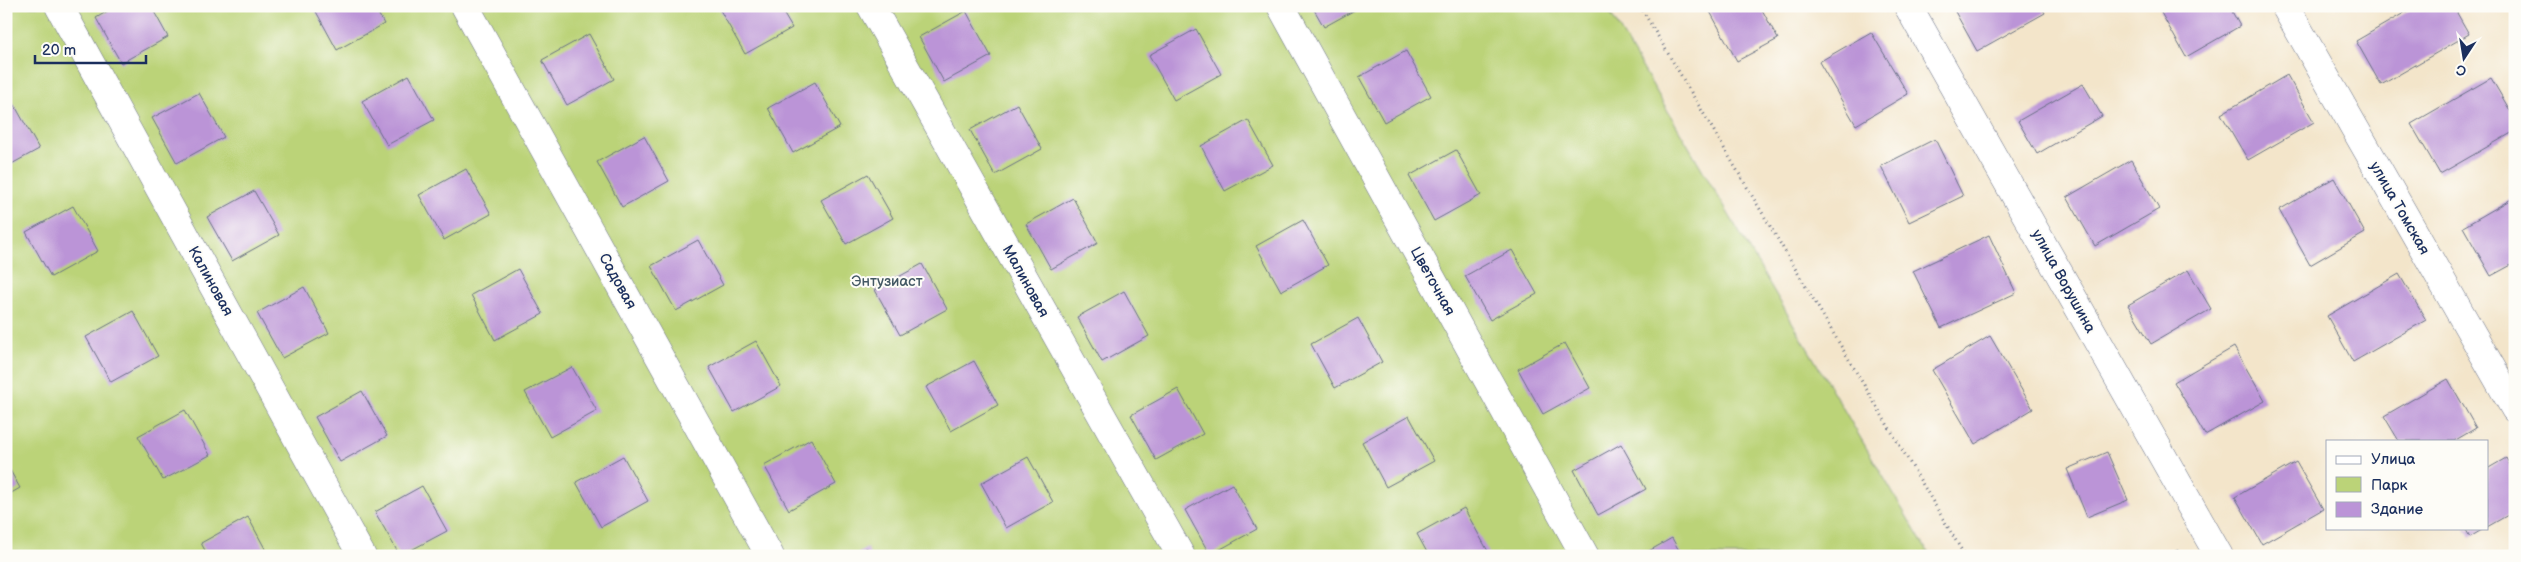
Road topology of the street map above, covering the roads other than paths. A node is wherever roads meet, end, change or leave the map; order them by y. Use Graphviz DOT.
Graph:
graph roads {
  1 [pos="59,6"];
  2 [pos="465,6"];
  3 [pos="871,6"];
  4 [pos="1282,6"];
  5 [pos="1908,6"];
  6 [pos="2285,6"];
  7 [pos="2515,409"];
  8 [pos="362,556"];
  9 [pos="770,556"];
  10 [pos="1181,556"];
  11 [pos="1585,556"];
  12 [pos="2219,556"];
  1 -- 8 [label="street, Калиновая"];
  2 -- 9 [label="street, Садовая"];
  3 -- 10 [label="street, Малиновая"];
  4 -- 11 [label="street, Цветочная"];
  5 -- 12 [label="street, улица Ворушина"];
  6 -- 7 [label="street, улица Томская"];
}
